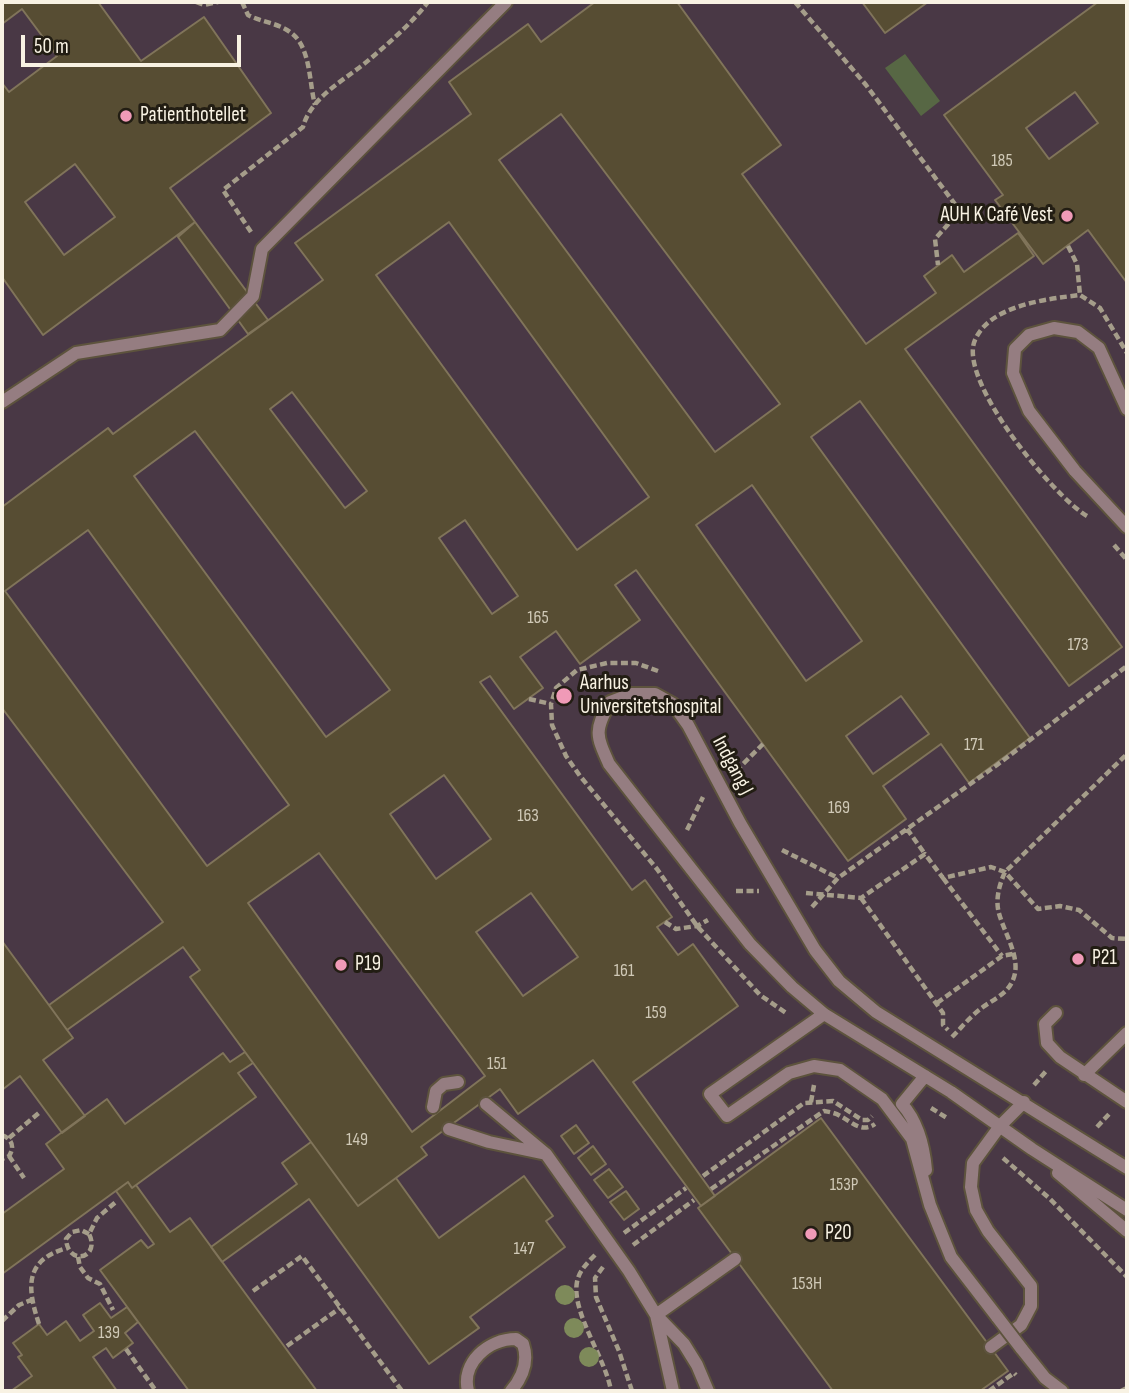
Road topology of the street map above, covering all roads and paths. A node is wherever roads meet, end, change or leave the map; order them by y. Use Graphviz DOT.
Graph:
graph roads {
  1 [pos="197,2"];
  2 [pos="218,2"];
  3 [pos="242,2"];
  4 [pos="428,2"];
  5 [pos="506,2"];
  6 [pos="794,2"];
  7 [pos="315,105"];
  8 [pos="1068,246"];
  9 [pos="262,249"];
  10 [pos="938,265"];
  11 [pos="1080,295"];
  12 [pos="2,402"];
  13 [pos="1127,409"];
  14 [pos="1127,527"];
  15 [pos="1127,666"];
  16 [pos="529,699"];
  17 [pos="551,704"];
  18 [pos="763,744"];
  19 [pos="1127,754"];
  20 [pos="736,771"];
  21 [pos="713,772"];
  22 [pos="907,828"];
  23 [pos="670,843"];
  24 [pos="925,854"];
  25 [pos="649,859"];
  26 [pos="1005,872"];
  27 [pos="943,878"];
  28 [pos="709,891"];
  29 [pos="779,892"];
  30 [pos="823,895"];
  31 [pos="861,898"];
  32 [pos="725,912"];
  33 [pos="665,922"];
  34 [pos="798,923"];
  35 [pos="1127,939"];
  36 [pos="1013,954"];
  37 [pos="1002,956"];
  38 [pos="937,1003"];
  39 [pos="1056,1013"];
  40 [pos="824,1014"];
  41 [pos="943,1025"];
  42 [pos="1127,1033"];
  43 [pos="953,1036"];
  44 [pos="933,1047"];
  45 [pos="1060,1057"];
  46 [pos="1084,1075"];
  47 [pos="925,1076"];
  48 [pos="458,1082"];
  49 [pos="1024,1102"];
  50 [pos="1127,1102"];
  51 [pos="486,1104"];
  52 [pos="888,1106"];
  53 [pos="433,1107"];
  54 [pos="40,1112"];
  55 [pos="1000,1126"];
  56 [pos="449,1129"];
  57 [pos="2,1135"];
  58 [pos="9,1138"];
  59 [pos="1032,1149"];
  60 [pos="546,1154"];
  61 [pos="9,1156"];
  62 [pos="2,1159"];
  63 [pos="1127,1168"];
  64 [pos="703,1176"];
  65 [pos="24,1178"];
  66 [pos="711,1189"];
  67 [pos="117,1201"];
  68 [pos="930,1205"];
  69 [pos="1127,1210"];
  70 [pos="1127,1231"];
  71 [pos="89,1234"];
  72 [pos="67,1248"];
  73 [pos="78,1256"];
  74 [pos="735,1259"];
  75 [pos="253,1291"];
  76 [pos="31,1300"];
  77 [pos="340,1308"];
  78 [pos="113,1310"];
  79 [pos="656,1315"];
  80 [pos="2,1321"];
  81 [pos="39,1324"];
  82 [pos="288,1346"];
  83 [pos="991,1347"];
  84 [pos="126,1349"];
  85 [pos="1022,1382"];
  86 [pos="1127,1388"];
  87 [pos="156,1391"];
  88 [pos="402,1391"];
  89 [pos="468,1391"];
  90 [pos="511,1391"];
  91 [pos="673,1391"];
  92 [pos="708,1391"];
  93 [pos="989,1391"];
  94 [pos="1062,1391"];
  95 [pos="1121,1391"];
  1 -- 2 [label="path"];
  3 -- 7 [label="path"];
  4 -- 7 [label="path"];
  5 -- 9 [label="lane"];
  6 -- 10 [label="path"];
  7 -- 9 [label="path"];
  8 -- 11 [label="path"];
  9 -- 12 [label="lane"];
  13 -- 14 [label="lane"];
  15 -- 22 [label="path"];
  16 -- 17 [label="path"];
  18 -- 20 [label="path"];
  19 -- 26 [label="path"];
  21 -- 23 [label="path"];
  21 -- 23 [label="lane, Indgang J"];
  21 -- 29 [label="lane, Indgang J"];
  22 -- 24 [label="path"];
  22 -- 30 [label="path"];
  23 -- 25 [label="path"];
  23 -- 28 [label="lane, Indgang J"];
  24 -- 27 [label="path"];
  24 -- 31 [label="path"];
  26 -- 27 [label="path"];
  26 -- 35 [label="path"];
  26 -- 36 [label="path"];
  27 -- 37 [label="path"];
  28 -- 29 [label="path"];
  28 -- 32 [label="lane, Indgang J"];
  29 -- 30 [label="path"];
  29 -- 34 [label="lane, Indgang J"];
  30 -- 31 [label="path"];
  30 -- 34 [label="path"];
  31 -- 38 [label="path"];
  32 -- 33 [label="path"];
  32 -- 40 [label="lane, Indgang J"];
  34 -- 44 [label="lane, Indgang J"];
  36 -- 37 [label="path"];
  36 -- 43 [label="path"];
  37 -- 38 [label="path"];
  38 -- 41 [label="path"];
  39 -- 45 [label="lane"];
  40 -- 47 [label="lane, Indgang J"];
  40 -- 52 [label="lane"];
  41 -- 43 [label="path"];
  41 -- 44 [label="path"];
  42 -- 46 [label="lane"];
  43 -- 44 [label="path"];
  44 -- 49 [label="lane, Indgang J"];
  45 -- 46 [label="lane"];
  45 -- 49 [label="path"];
  46 -- 50 [label="lane"];
  47 -- 55 [label="lane, Indgang J"];
  47 -- 68 [label="lane"];
  48 -- 53 [label="lane"];
  49 -- 55 [label="lane"];
  49 -- 63 [label="lane, Indgang J"];
  51 -- 60 [label="lane"];
  52 -- 64 [label="path"];
  52 -- 66 [label="path"];
  52 -- 68 [label="lane"];
  54 -- 58 [label="path"];
  55 -- 59 [label="lane, Indgang J"];
  55 -- 83 [label="lane"];
  56 -- 60 [label="lane"];
  57 -- 58 [label="path"];
  58 -- 61 [label="path"];
  59 -- 69 [label="lane"];
  59 -- 70 [label="lane"];
  60 -- 79 [label="lane"];
  61 -- 62 [label="path"];
  61 -- 65 [label="path"];
  67 -- 71 [label="path"];
  68 -- 94 [label="lane, bridge"];
  71 -- 72 [label="path"];
  71 -- 73 [label="path"];
  72 -- 73 [label="path"];
  72 -- 76 [label="path"];
  73 -- 78 [label="path"];
  74 -- 79 [label="lane"];
  75 -- 77 [label="path"];
  76 -- 80 [label="path"];
  76 -- 81 [label="path"];
  77 -- 82 [label="path"];
  77 -- 88 [label="path"];
  79 -- 91 [label="lane"];
  79 -- 92 [label="lane"];
  84 -- 87 [label="path"];
  85 -- 93 [label="path"];
  86 -- 95 [label="path"];
  89 -- 90 [label="lane"];
}
